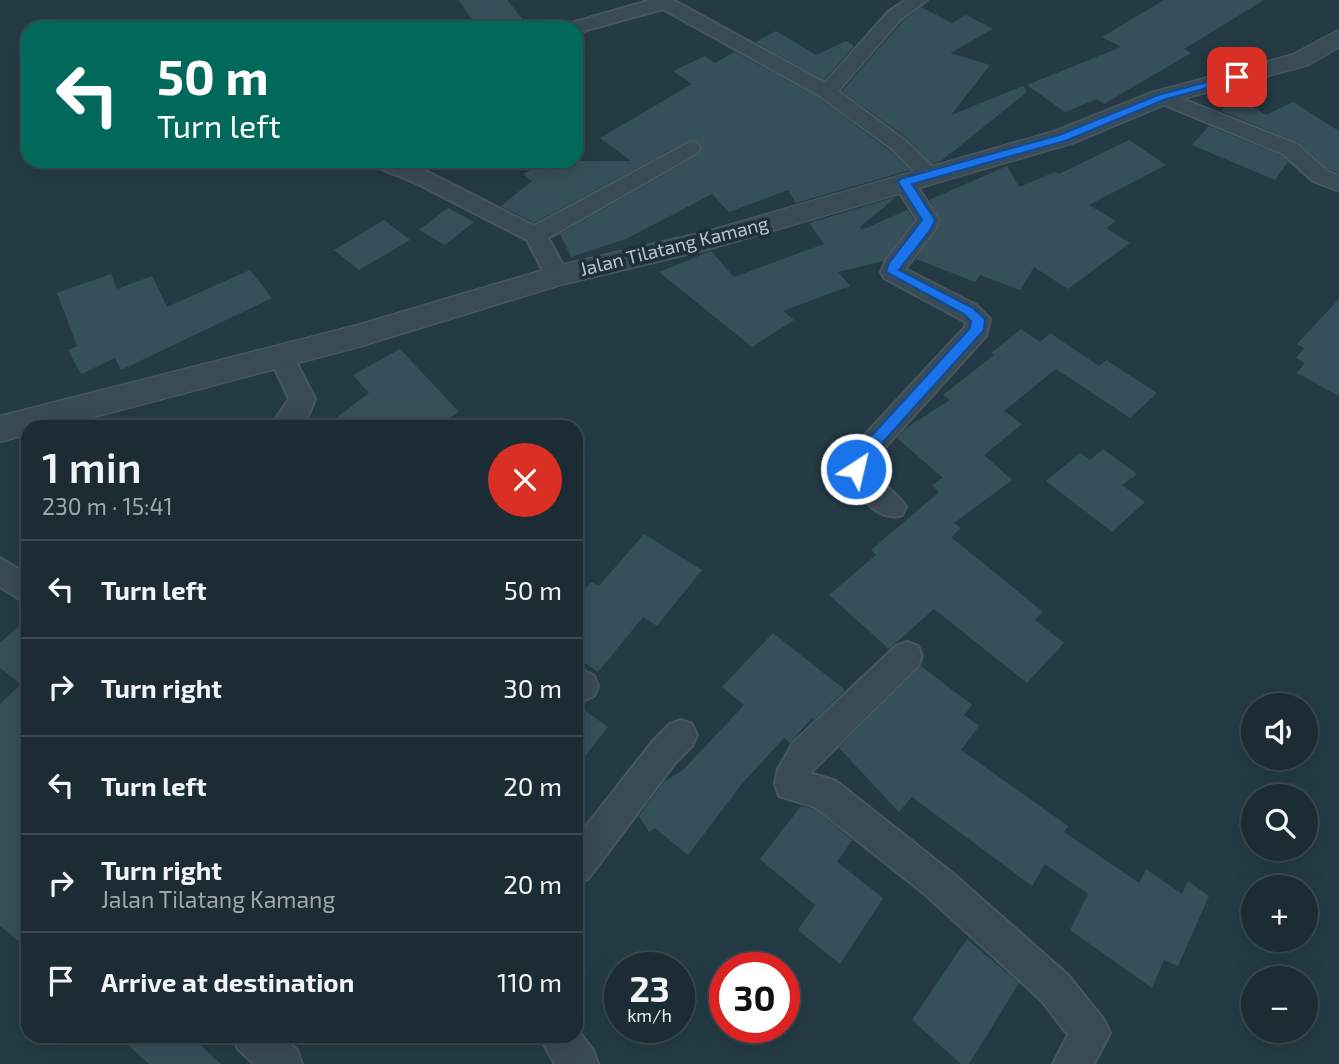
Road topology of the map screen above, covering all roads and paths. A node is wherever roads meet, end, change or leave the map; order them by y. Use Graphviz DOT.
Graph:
graph roads {
  1 [pos="918,0"];
  2 [pos="663,2"];
  3 [pos="583,25"];
  4 [pos="1339,37"];
  5 [pos="827,92"];
  6 [pos="1162,97"];
  7 [pos="690,148"];
  8 [pos="398,168"];
  9 [pos="918,179"];
  10 [pos="1339,184"];
  11 [pos="536,235"];
  12 [pos="557,276"];
  13 [pos="281,356"];
  14 [pos="35,420"];
  15 [pos="289,420"];
  16 [pos="21,424"];
  17 [pos="0,429"];
  18 [pos="892,507"];
  19 [pos="0,571"];
  20 [pos="21,585"];
  21 [pos="907,656"];
  22 [pos="681,735"];
  23 [pos="583,858"];
  24 [pos="259,1043"];
  25 [pos="563,1043"];
  26 [pos="283,1064"];
  27 [pos="579,1064"];
  28 [pos="1072,1064"];
  1 -- 5 [label="street"];
  2 -- 3 [label="street"];
  2 -- 5 [label="street"];
  4 -- 6 [label="street, Jalan Tilatang Kamang"];
  5 -- 9 [label="street"];
  6 -- 9 [label="street, Jalan Tilatang Kamang"];
  6 -- 10 [label="street"];
  7 -- 11 [label="street"];
  8 -- 11 [label="street"];
  9 -- 12 [label="street, Jalan Tilatang Kamang"];
  9 -- 18 [label="street"];
  11 -- 12 [label="street"];
  12 -- 13 [label="street, Jalan Tilatang Kamang"];
  13 -- 14 [label="street, Jalan Tilatang Kamang"];
  13 -- 15 [label="street"];
  16 -- 17 [label="street, Jalan Tilatang Kamang"];
  19 -- 20 [label="street"];
  21 -- 28 [label="street"];
  22 -- 23 [label="street"];
  24 -- 26 [label="street"];
  25 -- 27 [label="street"];
}
